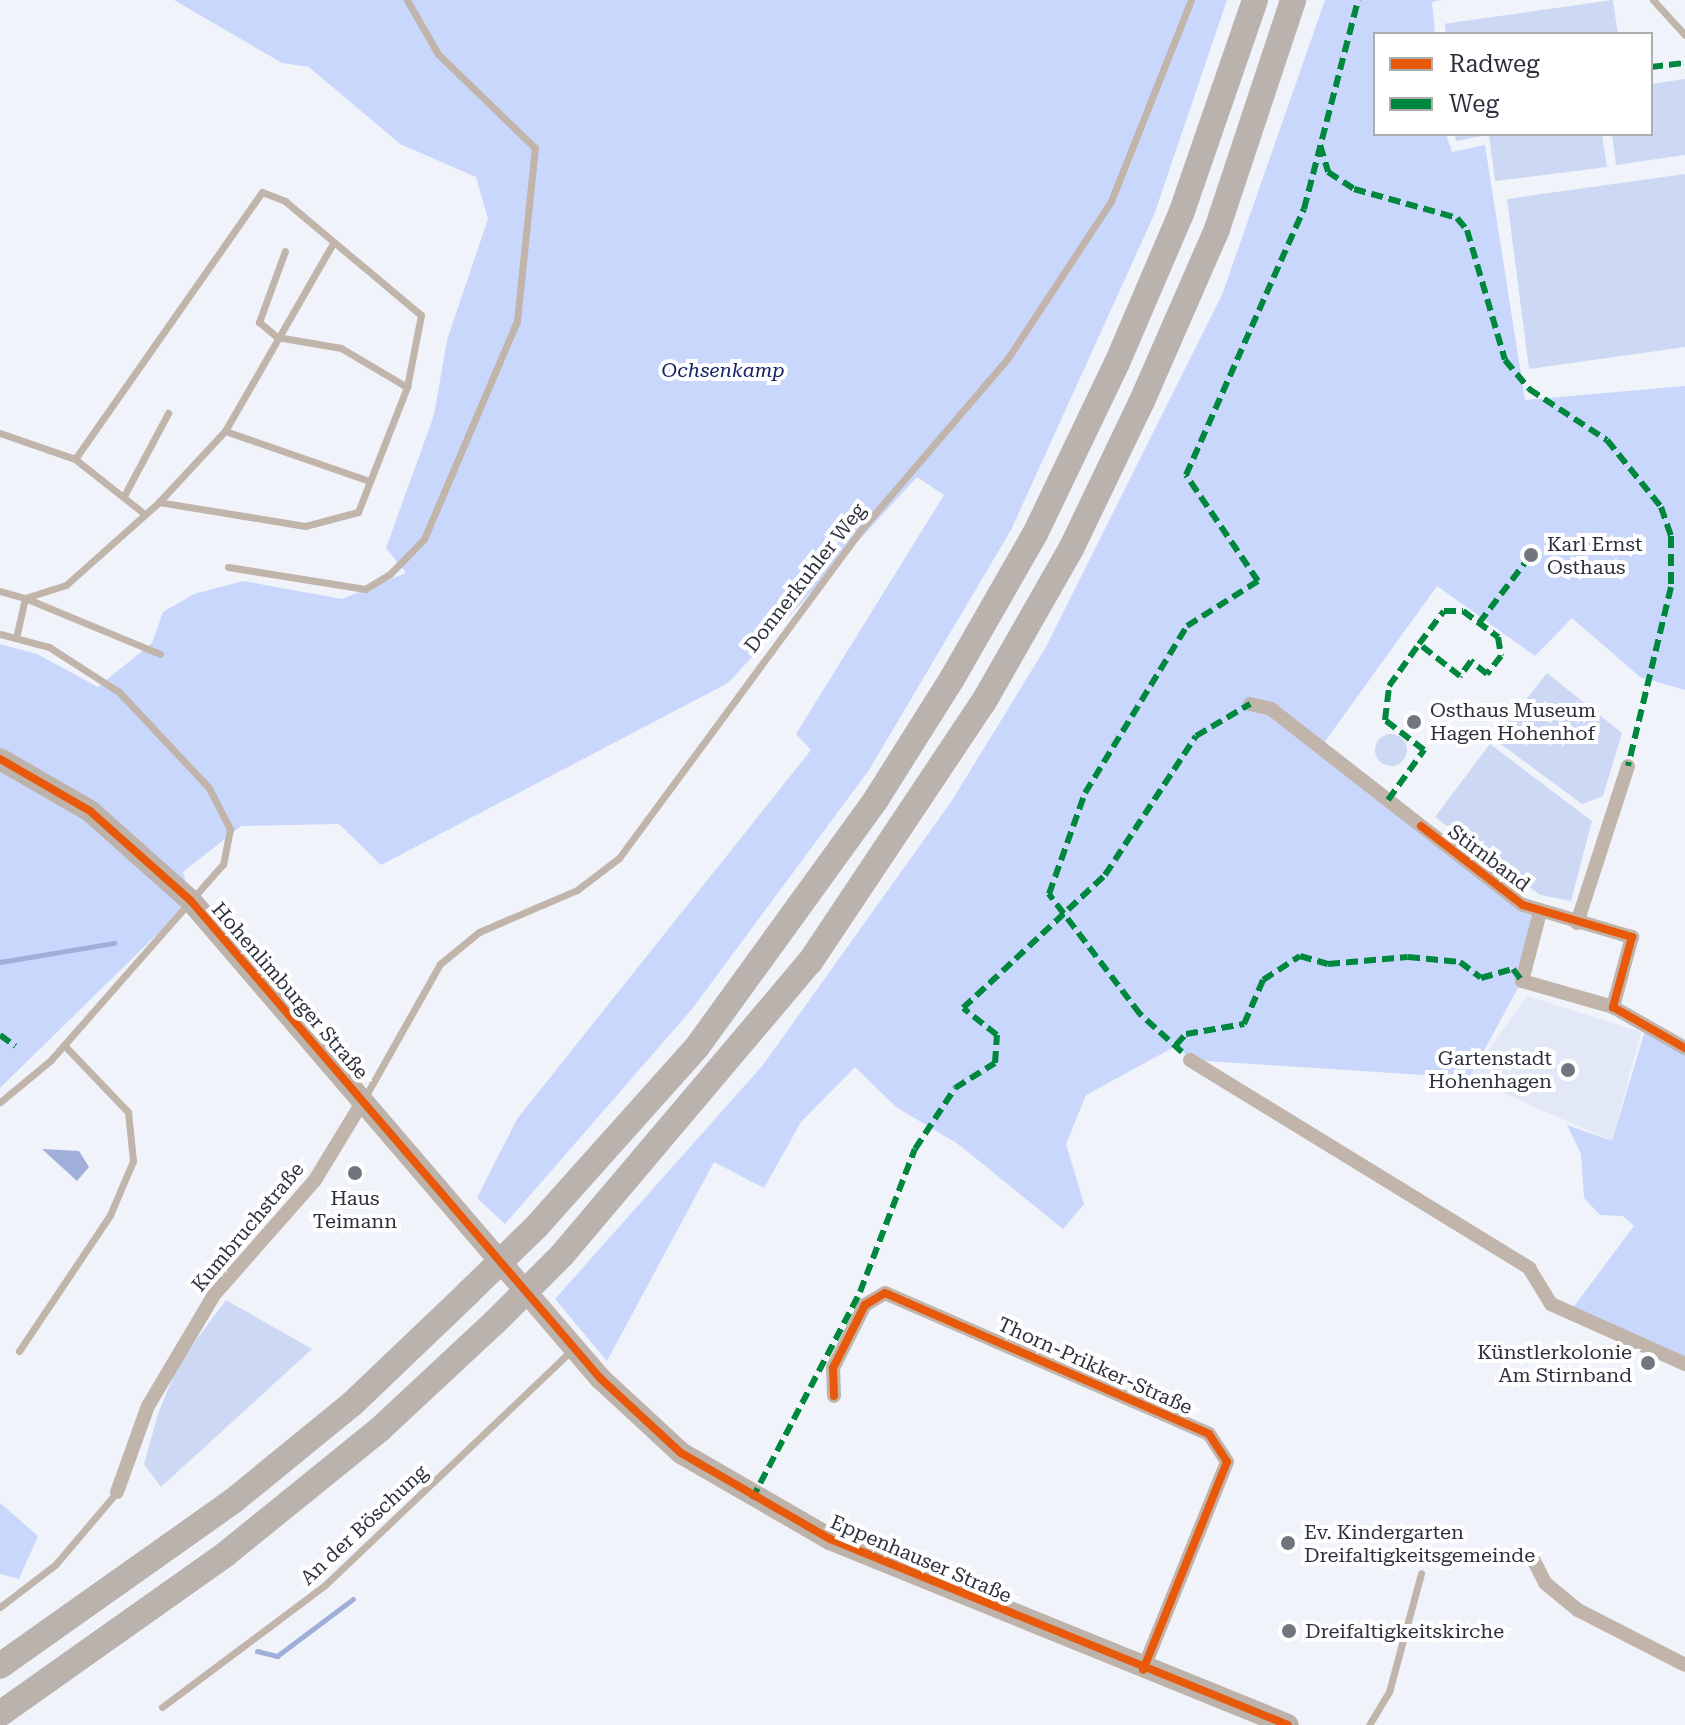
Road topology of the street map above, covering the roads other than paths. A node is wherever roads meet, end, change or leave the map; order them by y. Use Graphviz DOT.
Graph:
graph roads {
  1 [pos="407,0"];
  2 [pos="1191,0"];
  3 [pos="1255,0"];
  4 [pos="1293,0"];
  5 [pos="1653,0"];
  6 [pos="1685,35"];
  7 [pos="332,245"];
  8 [pos="285,251"];
  9 [pos="277,337"];
  10 [pos="407,387"];
  11 [pos="168,413"];
  12 [pos="225,431"];
  13 [pos="0,433"];
  14 [pos="75,459"];
  15 [pos="369,481"];
  16 [pos="125,494"];
  17 [pos="159,502"];
  18 [pos="142,512"];
  19 [pos="228,567"];
  20 [pos="0,591"];
  21 [pos="25,598"];
  22 [pos="0,634"];
  23 [pos="16,638"];
  24 [pos="160,654"];
  25 [pos="1250,704"];
  26 [pos="0,759"];
  27 [pos="1628,766"];
  28 [pos="191,901"];
  29 [pos="1540,912"];
  30 [pos="1577,923"];
  31 [pos="1613,1007"];
  32 [pos="64,1045"];
  33 [pos="1685,1048"];
  34 [pos="1190,1060"];
  35 [pos="363,1101"];
  36 [pos="0,1102"];
  37 [pos="574,1348"];
  38 [pos="19,1351"];
  39 [pos="1685,1364"];
  40 [pos="834,1396"];
  41 [pos="117,1492"];
  42 [pos="1532,1557"];
  43 [pos="1421,1573"];
  44 [pos="0,1607"];
  45 [pos="4,1662"];
  46 [pos="1685,1665"];
  47 [pos="1143,1670"];
  48 [pos="26,1696"];
  49 [pos="162,1707"];
  50 [pos="0,1714"];
  51 [pos="0,1722"];
  52 [pos="1288,1725"];
  53 [pos="1369,1725"];
  1 -- 19 [label="lane"];
  2 -- 35 [label="lane, Donnerkuhler Weg"];
  3 -- 45 [label="highway, bridge"];
  4 -- 48 [label="highway, bridge"];
  5 -- 6 [label="lane"];
  7 -- 9 [label="lane"];
  7 -- 10 [label="lane"];
  7 -- 14 [label="lane"];
  8 -- 9 [label="lane"];
  9 -- 10 [label="lane"];
  9 -- 12 [label="lane"];
  10 -- 15 [label="lane"];
  11 -- 16 [label="lane"];
  12 -- 15 [label="lane"];
  12 -- 17 [label="lane"];
  13 -- 14 [label="lane"];
  14 -- 16 [label="lane"];
  15 -- 17 [label="lane"];
  16 -- 18 [label="lane"];
  17 -- 18 [label="lane"];
  18 -- 21 [label="lane"];
  20 -- 21 [label="lane"];
  21 -- 23 [label="lane"];
  21 -- 24 [label="lane"];
  22 -- 23 [label="lane"];
  23 -- 28 [label="lane"];
  25 -- 29 [label="street, Stirnband"];
  26 -- 28 [label="main road, Hohenlimburger Straße"];
  27 -- 30 [label="street"];
  28 -- 32 [label="lane"];
  28 -- 35 [label="main road, Hohenlimburger Straße"];
  29 -- 30 [label="street"];
  29 -- 31 [label="street"];
  30 -- 31 [label="street"];
  31 -- 33 [label="street"];
  32 -- 36 [label="lane"];
  32 -- 38 [label="lane"];
  34 -- 39 [label="street"];
  35 -- 37 [label="main road, Eppenhauser Straße"];
  35 -- 41 [label="street, Kumbruchstraße"];
  37 -- 47 [label="main road, Eppenhauser Straße"];
  37 -- 49 [label="lane, An der Böschung"];
  40 -- 47 [label="street, Thorn-Prikker-Straße"];
  41 -- 44 [label="lane, Kumbruchstraße"];
  42 -- 46 [label="street"];
  43 -- 53 [label="lane"];
  47 -- 52 [label="main road, Eppenhauser Straße"];
  48 -- 50 [label="highway"];
  48 -- 51 [label="highway"];
}
